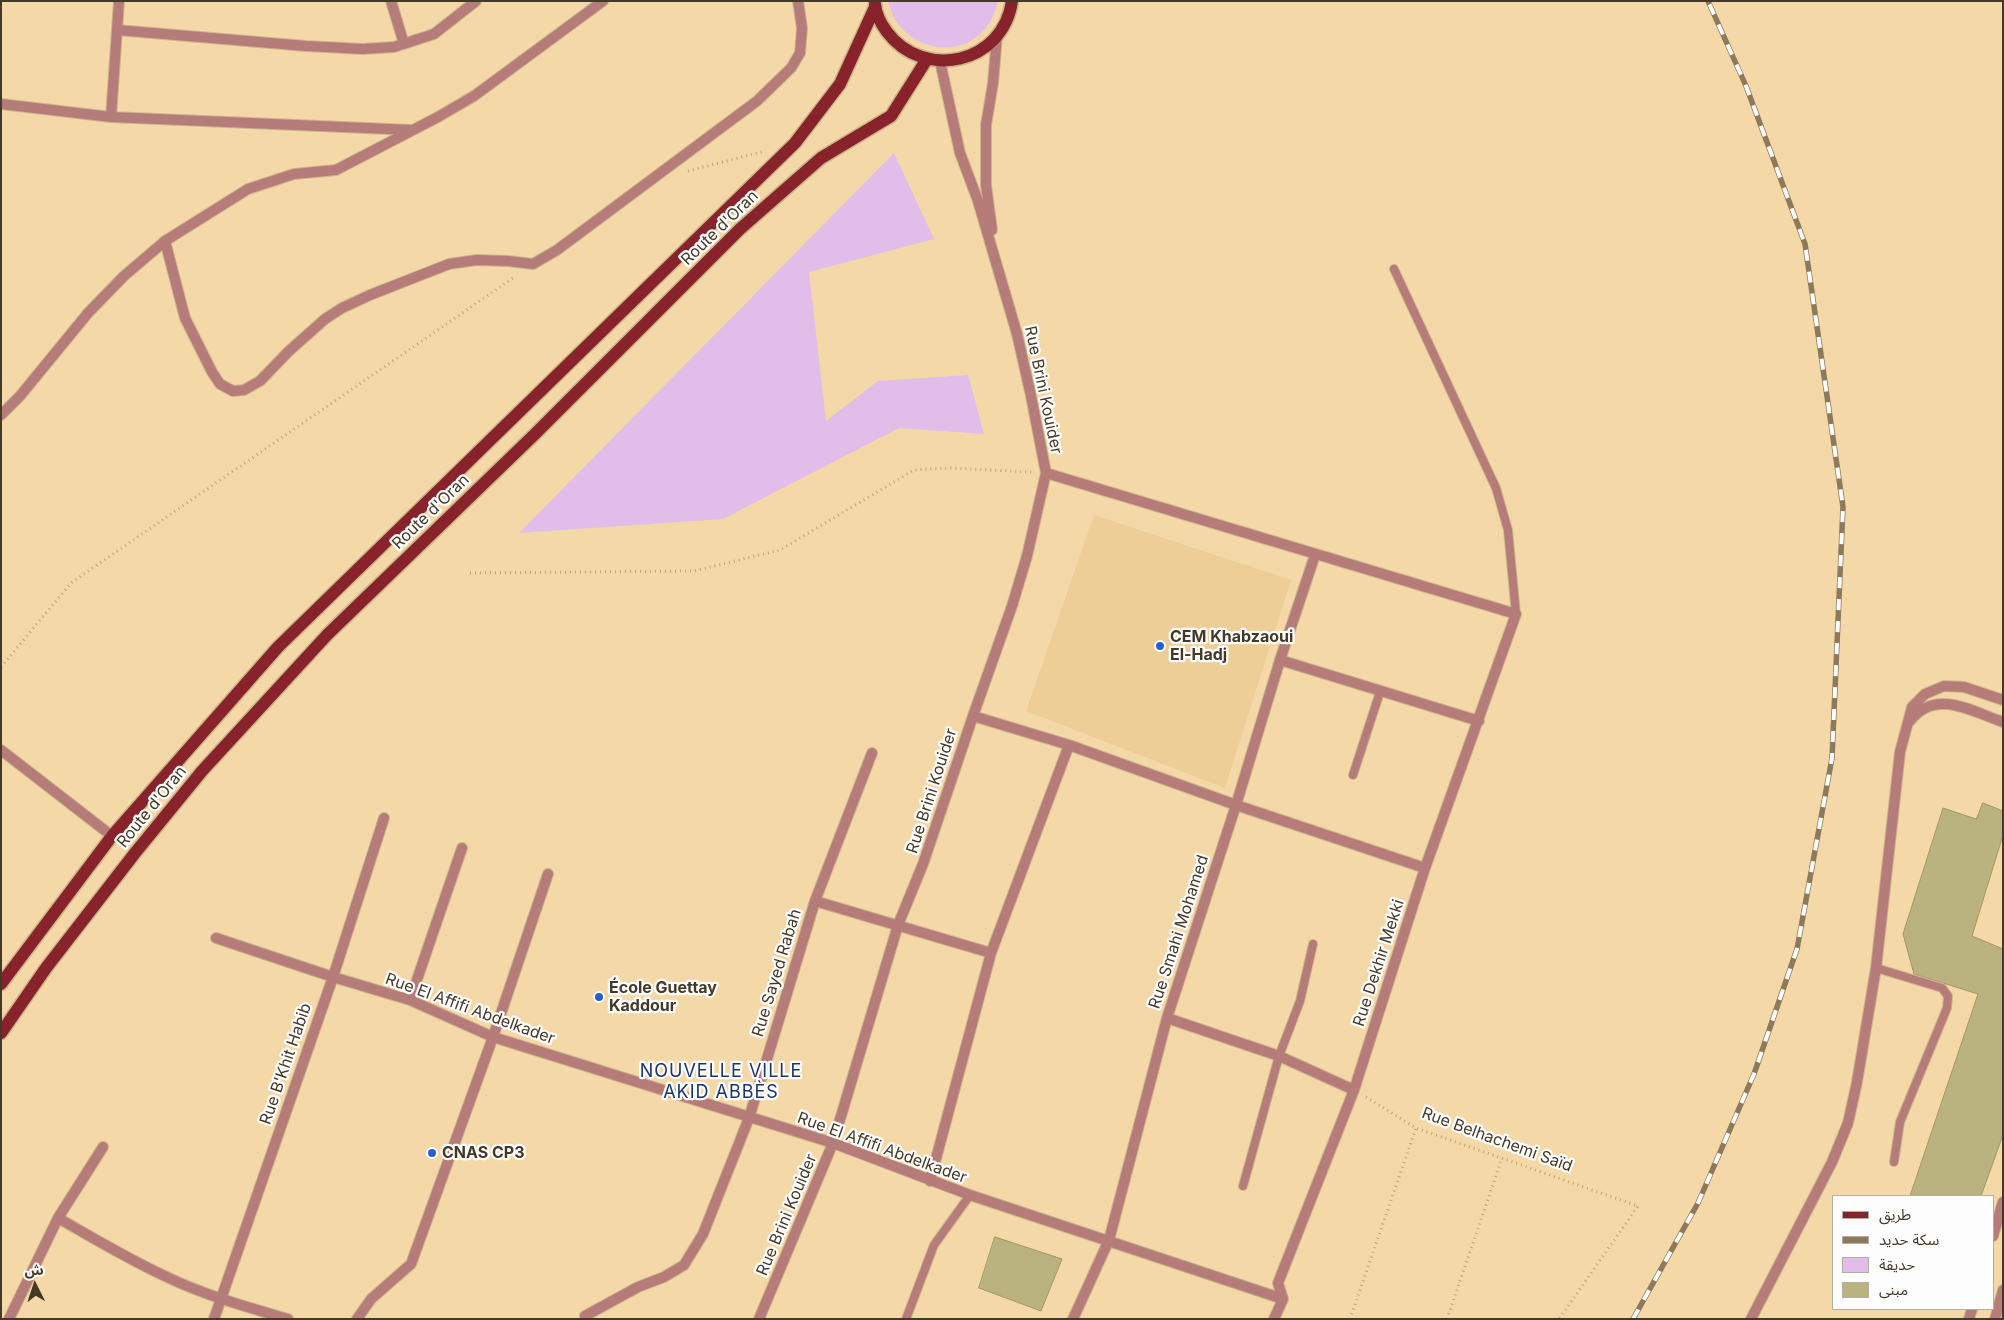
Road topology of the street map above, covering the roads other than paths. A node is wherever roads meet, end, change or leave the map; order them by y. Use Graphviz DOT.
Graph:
graph roads {
  1 [pos="118,1"];
  2 [pos="391,1"];
  3 [pos="476,1"];
  4 [pos="603,1"];
  5 [pos="798,1"];
  6 [pos="1012,1"];
  7 [pos="875,4"];
  8 [pos="117,30"];
  9 [pos="997,36"];
  10 [pos="404,44"];
  11 [pos="933,60"];
  12 [pos="1,104"];
  13 [pos="111,117"];
  14 [pos="414,130"];
  15 [pos="164,241"];
  16 [pos="996,260"];
  17 [pos="1394,269"];
  18 [pos="1,415"];
  19 [pos="1046,473"];
  20 [pos="1315,555"];
  21 [pos="1516,614"];
  22 [pos="1280,660"];
  23 [pos="1380,692"];
  24 [pos="2003,700"];
  25 [pos="973,716"];
  26 [pos="1479,720"];
  27 [pos="2003,722"];
  28 [pos="1906,725"];
  29 [pos="1069,745"];
  30 [pos="1,750"];
  31 [pos="872,753"];
  32 [pos="1353,775"];
  33 [pos="1236,805"];
  34 [pos="384,818"];
  35 [pos="112,836"];
  36 [pos="462,848"];
  37 [pos="1425,868"];
  38 [pos="548,874"];
  39 [pos="816,900"];
  40 [pos="898,925"];
  41 [pos="216,938"];
  42 [pos="1313,944"];
  43 [pos="991,953"];
  44 [pos="1876,968"];
  45 [pos="333,977"];
  46 [pos="1,984"];
  47 [pos="410,1000"];
  48 [pos="1167,1018"];
  49 [pos="1,1033"];
  50 [pos="493,1037"];
  51 [pos="1279,1056"];
  52 [pos="1354,1090"];
  53 [pos="749,1118"];
  54 [pos="833,1143"];
  55 [pos="103,1147"];
  56 [pos="1894,1162"];
  57 [pos="930,1181"];
  58 [pos="1243,1186"];
  59 [pos="970,1195"];
  60 [pos="2003,1202"];
  61 [pos="58,1218"];
  62 [pos="1994,1233"];
  63 [pos="1109,1240"];
  64 [pos="2003,1290"];
  65 [pos="220,1299"];
  66 [pos="1283,1299"];
  67 [pos="586,1317"];
  68 [pos="10,1319"];
  69 [pos="214,1319"];
  70 [pos="288,1319"];
  71 [pos="356,1319"];
  72 [pos="759,1319"];
  73 [pos="906,1319"];
  74 [pos="1074,1319"];
  75 [pos="1274,1319"];
  76 [pos="1751,1319"];
  77 [pos="1994,1319"];
  1 -- 8 [label="street"];
  2 -- 10 [label="street"];
  3 -- 10 [label="street"];
  4 -- 14 [label="street"];
  5 -- 15 [label="street"];
  6 -- 9 [label="main road"];
  7 -- 11 [label="main road"];
  7 -- 35 [label="main road, Route d'Oran"];
  8 -- 10 [label="street"];
  8 -- 13 [label="street"];
  9 -- 11 [label="main road"];
  9 -- 16 [label="street"];
  11 -- 16 [label="street"];
  11 -- 49 [label="main road, Route d'Oran"];
  12 -- 13 [label="street"];
  13 -- 14 [label="street"];
  14 -- 15 [label="street"];
  15 -- 18 [label="street"];
  16 -- 19 [label="street, Rue Brini Kouider"];
  17 -- 21 [label="lane"];
  19 -- 20 [label="street"];
  19 -- 25 [label="street, Rue Brini Kouider"];
  20 -- 21 [label="street"];
  20 -- 22 [label="street, Rue Smahi Mohamed"];
  21 -- 26 [label="street, Rue Dekhir Mekki"];
  22 -- 23 [label="street"];
  22 -- 33 [label="street, Rue Smahi Mohamed"];
  23 -- 26 [label="street"];
  23 -- 32 [label="lane"];
  24 -- 28 [label="street"];
  25 -- 29 [label="street"];
  25 -- 40 [label="street, Rue Brini Kouider"];
  26 -- 37 [label="street, Rue Dekhir Mekki"];
  27 -- 28 [label="street"];
  28 -- 44 [label="street"];
  29 -- 33 [label="street"];
  29 -- 43 [label="street"];
  30 -- 35 [label="street"];
  31 -- 39 [label="street, Rue Sayed Rabah"];
  33 -- 37 [label="street"];
  33 -- 48 [label="street, Rue Smahi Mohamed"];
  34 -- 45 [label="street, Rue B'Khit Habib"];
  35 -- 46 [label="main road, Route d'Oran"];
  36 -- 47 [label="street"];
  37 -- 52 [label="street, Rue Dekhir Mekki"];
  38 -- 50 [label="street"];
  39 -- 40 [label="street"];
  39 -- 53 [label="street, Rue Sayed Rabah"];
  40 -- 43 [label="street"];
  40 -- 54 [label="street, Rue Brini Kouider"];
  41 -- 45 [label="street, Rue El Affifi Abdelkader"];
  42 -- 51 [label="lane"];
  43 -- 57 [label="street"];
  44 -- 56 [label="lane"];
  44 -- 76 [label="street"];
  45 -- 47 [label="street, Rue El Affifi Abdelkader"];
  45 -- 65 [label="street, Rue B'Khit Habib"];
  47 -- 50 [label="street, Rue El Affifi Abdelkader"];
  48 -- 51 [label="street"];
  48 -- 63 [label="street, Rue Smahi Mohamed"];
  50 -- 53 [label="street, Rue El Affifi Abdelkader"];
  50 -- 71 [label="street"];
  51 -- 52 [label="street"];
  51 -- 58 [label="lane"];
  52 -- 66 [label="street, Rue Dekhir Mekki"];
  53 -- 54 [label="street, Rue El Affifi Abdelkader"];
  53 -- 67 [label="street, Rue Sayed Rabah"];
  54 -- 57 [label="street, Rue El Affifi Abdelkader"];
  54 -- 72 [label="street, Rue Brini Kouider"];
  55 -- 61 [label="street"];
  57 -- 59 [label="street, Rue El Affifi Abdelkader"];
  59 -- 63 [label="street, Rue El Affifi Abdelkader"];
  59 -- 73 [label="lane"];
  60 -- 62 [label="street"];
  61 -- 65 [label="street"];
  61 -- 68 [label="street"];
  63 -- 66 [label="street, Rue El Affifi Abdelkader"];
  63 -- 74 [label="street, Rue Smahi Mohamed"];
  64 -- 77 [label="street"];
  65 -- 69 [label="street, Rue B'Khit Habib"];
  65 -- 70 [label="street"];
  66 -- 75 [label="street, Rue Dekhir Mekki"];
}
